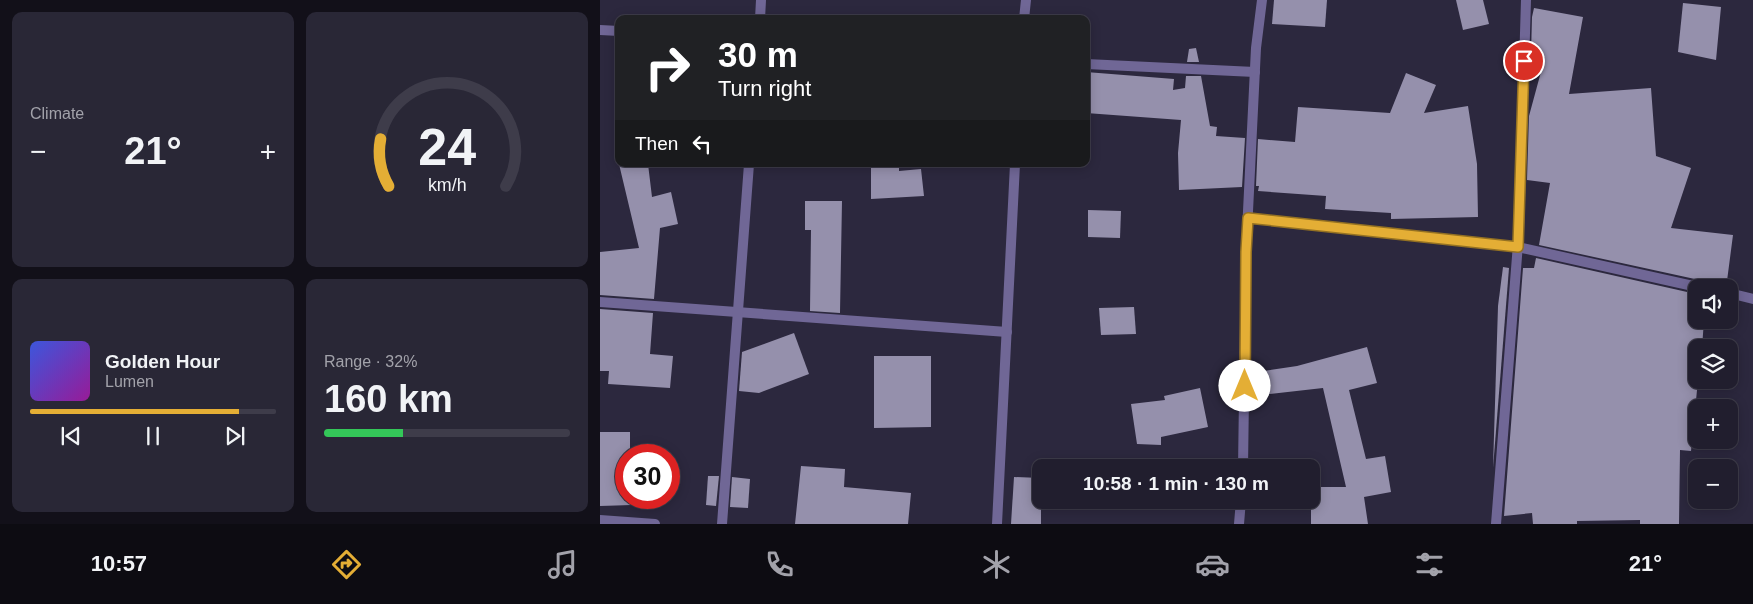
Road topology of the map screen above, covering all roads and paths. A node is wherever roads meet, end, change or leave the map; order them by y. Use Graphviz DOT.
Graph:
graph roads {
  1 [pos="761,0"];
  2 [pos="1026,0"];
  3 [pos="1262,0"];
  4 [pos="1526,0"];
  5 [pos="760,15"];
  6 [pos="1024,15"];
  7 [pos="600,30"];
  8 [pos="615,32"];
  9 [pos="1090,64"];
  10 [pos="1255,72"];
  11 [pos="749,167"];
  12 [pos="1015,167"];
  13 [pos="1248,218"];
  14 [pos="1518,247"];
  15 [pos="1688,285"];
  16 [pos="1738,295"];
  17 [pos="1753,298"];
  18 [pos="600,302"];
  19 [pos="737,312"];
  20 [pos="1007,332"];
  21 [pos="1243,459"];
  22 [pos="1240,509"];
  23 [pos="600,520"];
  24 [pos="655,524"];
  25 [pos="722,524"];
  26 [pos="998,524"];
  27 [pos="1239,524"];
  28 [pos="1496,524"];
  1 -- 5 [label="street"];
  2 -- 6 [label="street"];
  3 -- 10 [label="street"];
  4 -- 14 [label="street"];
  7 -- 8 [label="street"];
  9 -- 10 [label="street"];
  10 -- 13 [label="street"];
  11 -- 19 [label="street"];
  12 -- 20 [label="street"];
  13 -- 14 [label="street"];
  13 -- 21 [label="street"];
  14 -- 15 [label="street"];
  14 -- 28 [label="street"];
  16 -- 17 [label="street"];
  18 -- 19 [label="street"];
  19 -- 20 [label="street"];
  19 -- 25 [label="street"];
  20 -- 26 [label="street"];
  22 -- 27 [label="street"];
  23 -- 24 [label="street"];
}
